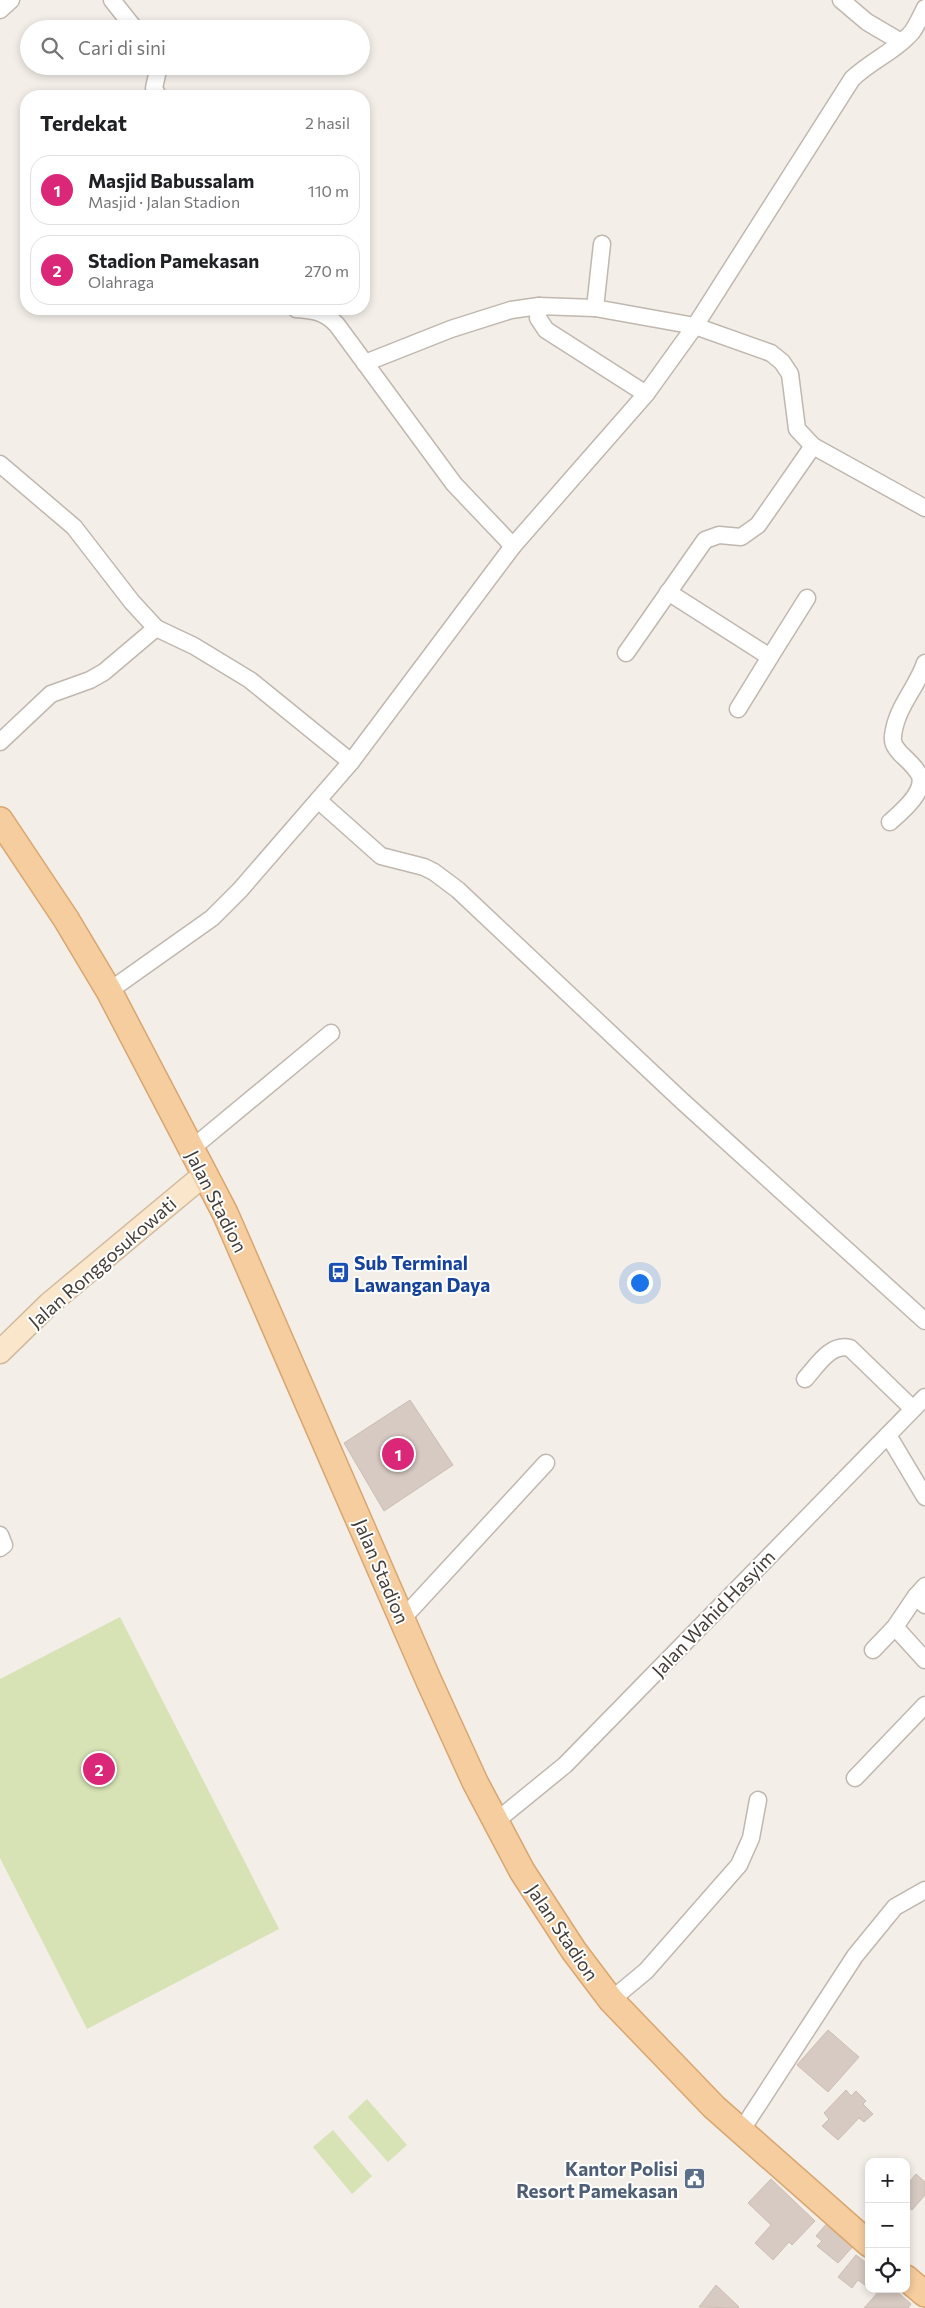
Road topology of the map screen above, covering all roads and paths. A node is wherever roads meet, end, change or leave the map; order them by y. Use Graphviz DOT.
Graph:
graph roads {
  1 [pos="11,0"];
  2 [pos="112,0"];
  3 [pos="841,0"];
  4 [pos="925,8"];
  5 [pos="0,10"];
  6 [pos="128,20"];
  7 [pos="901,42"];
  8 [pos="157,75"];
  9 [pos="155,90"];
  10 [pos="602,244"];
  11 [pos="539,306"];
  12 [pos="595,308"];
  13 [pos="327,315"];
  14 [pos="695,326"];
  15 [pos="365,364"];
  16 [pos="646,394"];
  17 [pos="813,446"];
  18 [pos="0,465"];
  19 [pos="925,508"];
  20 [pos="513,546"];
  21 [pos="668,592"];
  22 [pos="807,598"];
  23 [pos="156,628"];
  24 [pos="626,653"];
  25 [pos="770,657"];
  26 [pos="925,663"];
  27 [pos="738,709"];
  28 [pos="0,742"];
  29 [pos="351,762"];
  30 [pos="318,800"];
  31 [pos="0,820"];
  32 [pos="890,822"];
  33 [pos="109,991"];
  34 [pos="330,1034"];
  35 [pos="191,1149"];
  36 [pos="205,1174"];
  37 [pos="925,1321"];
  38 [pos="0,1352"];
  39 [pos="805,1379"];
  40 [pos="922,1401"];
  41 [pos="888,1435"];
  42 [pos="546,1463"];
  43 [pos="925,1497"];
  44 [pos="0,1535"];
  45 [pos="0,1548"];
  46 [pos="922,1596"];
  47 [pos="403,1618"];
  48 [pos="896,1627"];
  49 [pos="873,1650"];
  50 [pos="925,1660"];
  51 [pos="925,1705"];
  52 [pos="855,1778"];
  53 [pos="758,1800"];
  54 [pos="495,1822"];
  55 [pos="925,1890"];
  56 [pos="610,2000"];
  57 [pos="741,2131"];
  58 [pos="865,2240"];
  59 [pos="910,2281"];
  60 [pos="925,2294"];
  1 -- 5 [label="street"];
  2 -- 6 [label="street"];
  3 -- 7 [label="street"];
  4 -- 7 [label="street"];
  7 -- 14 [label="street"];
  8 -- 9 [label="street"];
  10 -- 12 [label="street"];
  11 -- 12 [label="street"];
  11 -- 15 [label="street"];
  11 -- 16 [label="street"];
  12 -- 14 [label="street"];
  13 -- 15 [label="street"];
  14 -- 16 [label="street"];
  14 -- 17 [label="street"];
  15 -- 20 [label="street"];
  16 -- 20 [label="street"];
  17 -- 19 [label="street"];
  17 -- 21 [label="street"];
  18 -- 23 [label="street"];
  20 -- 29 [label="street"];
  21 -- 24 [label="street"];
  21 -- 25 [label="street"];
  22 -- 25 [label="street"];
  23 -- 28 [label="street"];
  23 -- 29 [label="street"];
  25 -- 27 [label="street"];
  26 -- 32 [label="street"];
  29 -- 30 [label="street"];
  30 -- 33 [label="street"];
  30 -- 37 [label="street"];
  31 -- 33 [label="main road, Jalan Stadion"];
  33 -- 35 [label="main road, Jalan Stadion"];
  34 -- 35 [label="street"];
  35 -- 36 [label="main road, Jalan Stadion"];
  36 -- 38 [label="main road, Jalan Ronggosukowati"];
  36 -- 47 [label="main road, Jalan Stadion"];
  39 -- 40 [label="street"];
  40 -- 41 [label="street, Jalan Wahid Hasyim"];
  41 -- 43 [label="street"];
  41 -- 54 [label="street, Jalan Wahid Hasyim"];
  42 -- 47 [label="street"];
  44 -- 45 [label="street"];
  46 -- 48 [label="street"];
  47 -- 54 [label="main road, Jalan Stadion"];
  48 -- 49 [label="street"];
  48 -- 50 [label="street"];
  51 -- 52 [label="street"];
  53 -- 56 [label="street"];
  54 -- 56 [label="main road, Jalan Stadion"];
  55 -- 57 [label="street"];
  56 -- 57 [label="main road, Jalan Stadion"];
  57 -- 58 [label="main road, Jalan Stadion"];
  59 -- 60 [label="main road"];
}
